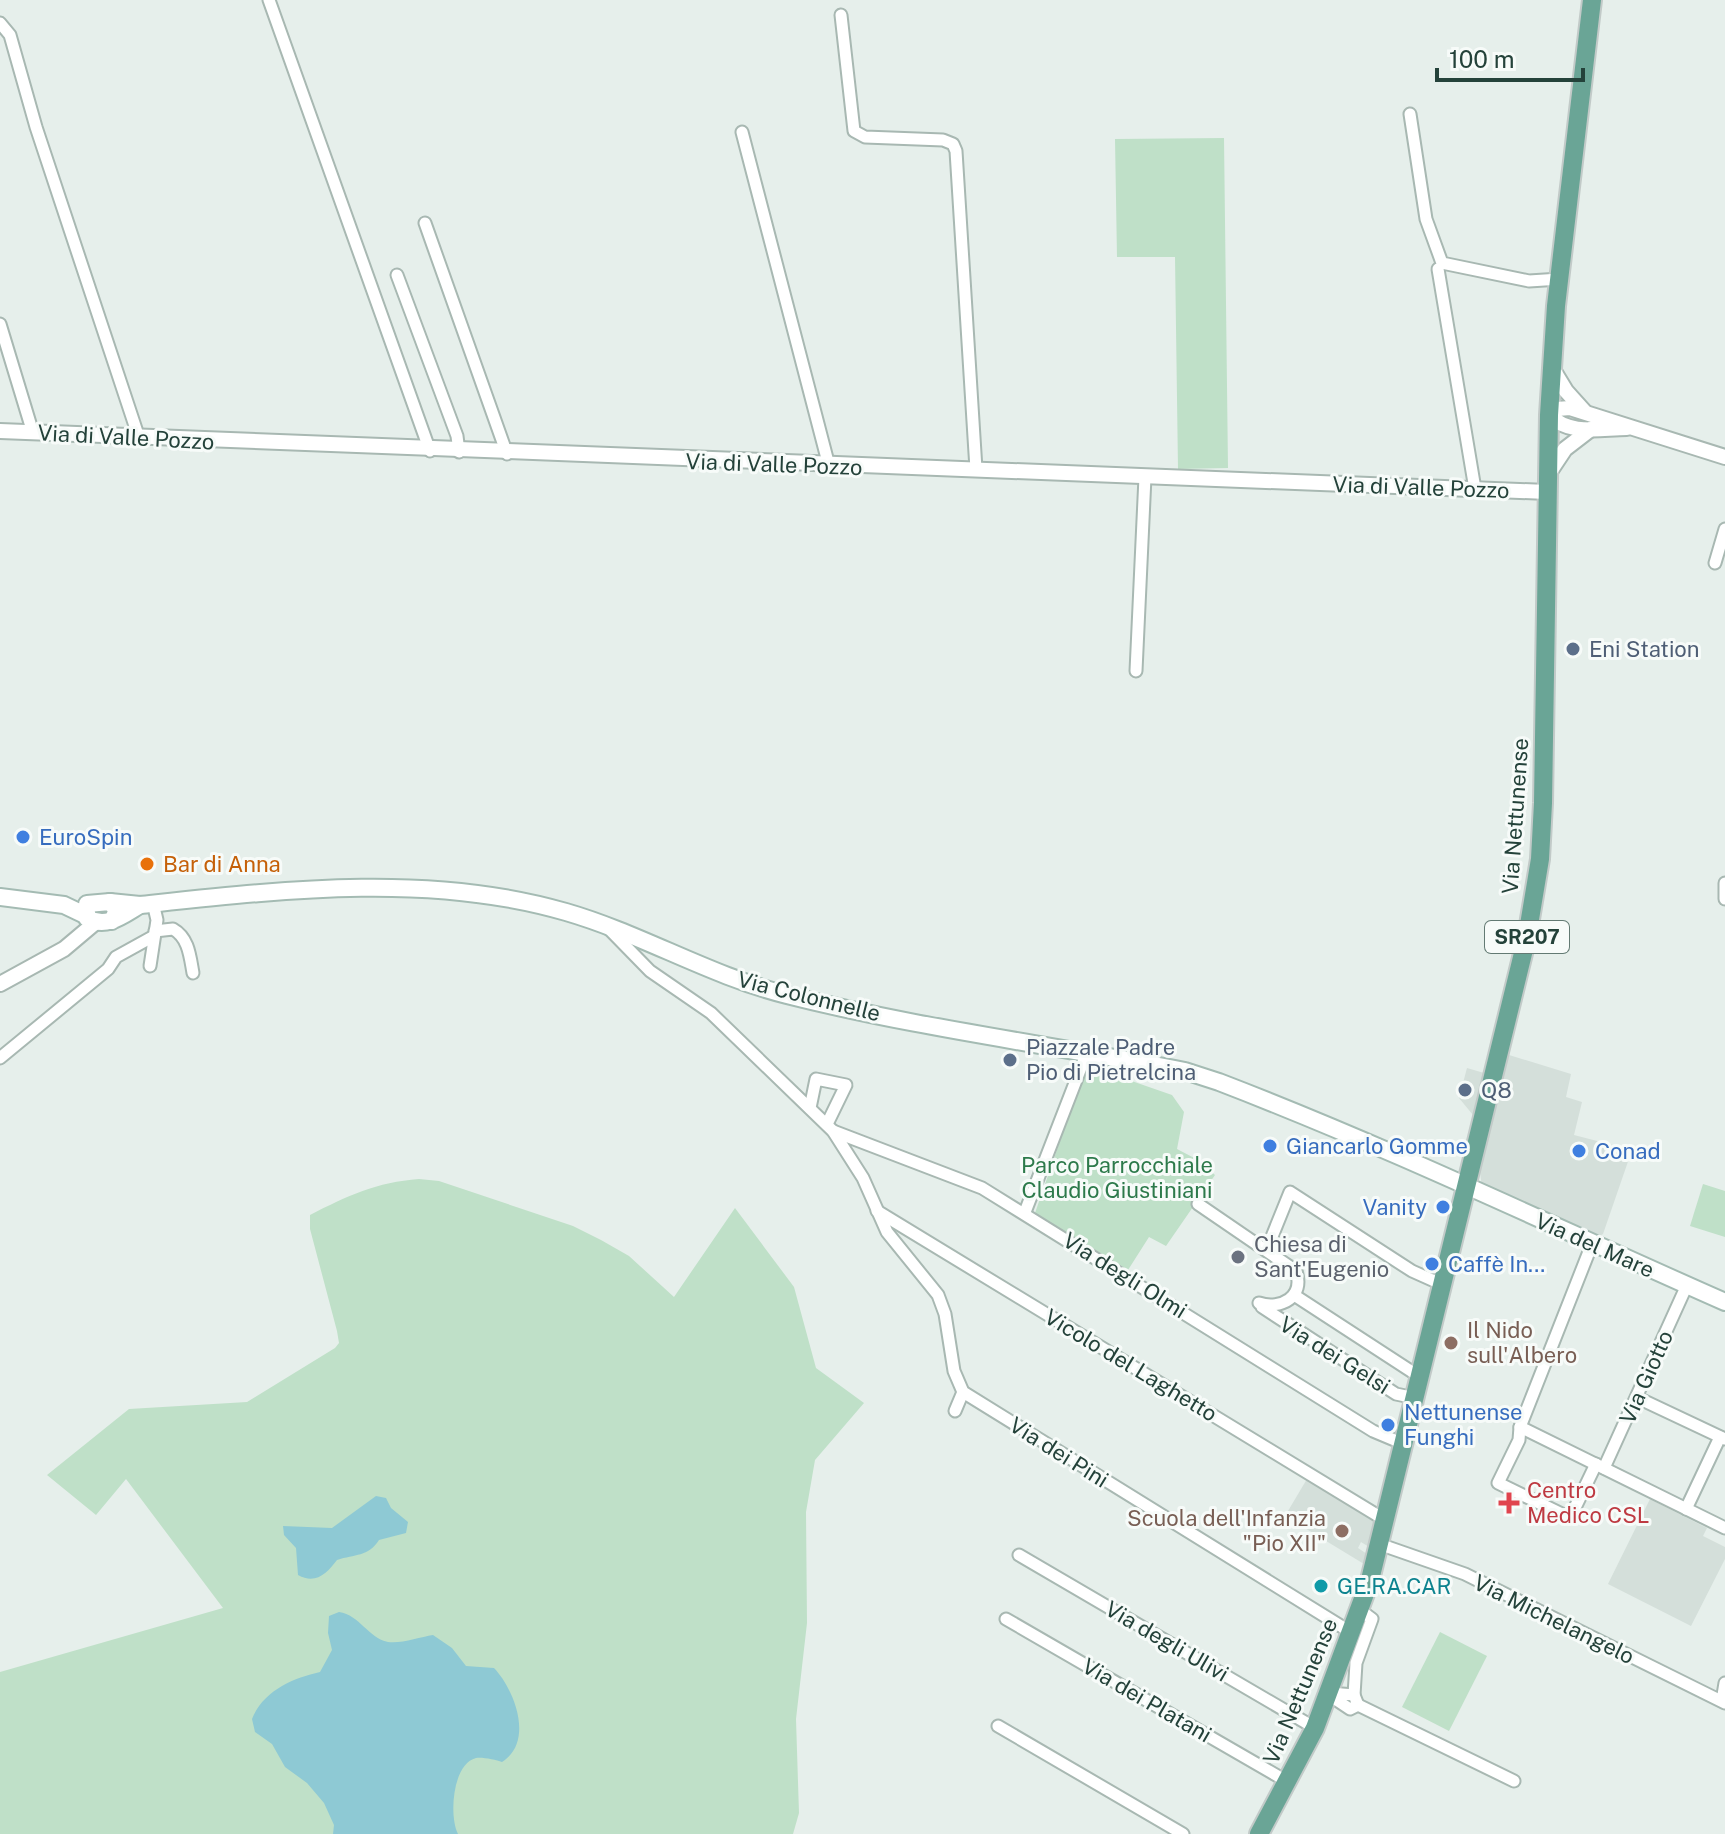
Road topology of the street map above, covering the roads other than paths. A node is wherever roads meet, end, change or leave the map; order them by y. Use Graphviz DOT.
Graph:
graph roads {
  1 [pos="269,0"];
  2 [pos="1592,0"];
  3 [pos="841,15"];
  4 [pos="0,23"];
  5 [pos="1410,114"];
  6 [pos="742,132"];
  7 [pos="425,223"];
  8 [pos="1438,269"];
  9 [pos="397,275"];
  10 [pos="1560,279"];
  11 [pos="0,324"];
  12 [pos="1552,368"];
  13 [pos="1588,414"];
  14 [pos="1549,415"];
  15 [pos="1627,428"];
  16 [pos="1591,429"];
  17 [pos="0,431"];
  18 [pos="33,433"];
  19 [pos="139,438"];
  20 [pos="430,451"];
  21 [pos="459,452"];
  22 [pos="507,454"];
  23 [pos="1725,457"];
  24 [pos="829,466"];
  25 [pos="976,469"];
  26 [pos="1145,477"];
  27 [pos="1548,484"];
  28 [pos="1475,489"];
  29 [pos="1725,529"];
  30 [pos="1715,563"];
  31 [pos="1136,671"];
  32 [pos="1725,883"];
  33 [pos="0,897"];
  34 [pos="1725,899"];
  35 [pos="110,902"];
  36 [pos="147,904"];
  37 [pos="91,914"];
  38 [pos="605,925"];
  39 [pos="154,934"];
  40 [pos="150,966"];
  41 [pos="193,973"];
  42 [pos="0,984"];
  43 [pos="1087,1052"];
  44 [pos="0,1058"];
  45 [pos="810,1108"];
  46 [pos="830,1128"];
  47 [pos="1466,1185"];
  48 [pos="1198,1204"];
  49 [pos="877,1211"];
  50 [pos="1025,1212"];
  51 [pos="1592,1244"];
  52 [pos="1267,1249"];
  53 [pos="1441,1284"];
  54 [pos="1687,1285"];
  55 [pos="1294,1295"];
  56 [pos="1725,1302"];
  57 [pos="1420,1377"];
  58 [pos="964,1392"];
  59 [pos="1415,1398"];
  60 [pos="1638,1398"];
  61 [pos="955,1411"];
  62 [pos="1520,1427"];
  63 [pos="1723,1438"];
  64 [pos="1404,1444"];
  65 [pos="1600,1466"];
  66 [pos="1686,1509"];
  67 [pos="1385,1520"];
  68 [pos="1725,1528"];
  69 [pos="1379,1544"];
  70 [pos="1019,1555"];
  71 [pos="1360,1610"];
  72 [pos="1006,1619"];
  73 [pos="1352,1633"];
  74 [pos="1725,1683"];
  75 [pos="1329,1694"];
  76 [pos="1356,1700"];
  77 [pos="1723,1702"];
  78 [pos="998,1726"];
  79 [pos="1315,1728"];
  80 [pos="1514,1781"];
  81 [pos="1288,1782"];
  82 [pos="1183,1834"];
  83 [pos="1259,1834"];
  1 -- 20 [label="street"];
  2 -- 10 [label="main road, Via Nettunense / SR207"];
  3 -- 25 [label="street"];
  4 -- 19 [label="street"];
  5 -- 10 [label="street"];
  6 -- 24 [label="street"];
  7 -- 22 [label="street"];
  8 -- 28 [label="street"];
  9 -- 21 [label="street"];
  10 -- 12 [label="main road, Via Nettunense / SR207"];
  11 -- 18 [label="street"];
  12 -- 13 [label="street"];
  12 -- 14 [label="main road, Via Nettunense / SR207"];
  13 -- 14 [label="street"];
  13 -- 15 [label="street"];
  14 -- 16 [label="street"];
  14 -- 27 [label="main road, Via Nettunense / SR207"];
  15 -- 16 [label="street"];
  15 -- 23 [label="street"];
  16 -- 27 [label="street"];
  17 -- 18 [label="street, Via di Valle Pozzo"];
  18 -- 19 [label="street, Via di Valle Pozzo"];
  19 -- 20 [label="street, Via di Valle Pozzo"];
  20 -- 21 [label="street, Via di Valle Pozzo"];
  21 -- 22 [label="street, Via di Valle Pozzo"];
  22 -- 24 [label="street, Via di Valle Pozzo"];
  24 -- 25 [label="street, Via di Valle Pozzo"];
  25 -- 26 [label="street, Via di Valle Pozzo"];
  26 -- 28 [label="street, Via di Valle Pozzo"];
  26 -- 31 [label="street"];
  27 -- 28 [label="street, Via di Valle Pozzo"];
  27 -- 47 [label="main road, Via Nettunense / SR207"];
  29 -- 30 [label="street"];
  32 -- 34 [label="street"];
  33 -- 37 [label="main road, Via Colonnelle"];
  35 -- 36 [label="main road, Via Colonnelle"];
  35 -- 37 [label="main road, Via Colonnelle"];
  35 -- 37 [label="main road"];
  36 -- 37 [label="main road, Via Colonnelle"];
  36 -- 38 [label="main road, Via Colonnelle"];
  36 -- 39 [label="street"];
  37 -- 42 [label="street"];
  38 -- 43 [label="main road, Via Colonnelle"];
  38 -- 45 [label="street"];
  39 -- 40 [label="street"];
  39 -- 41 [label="street"];
  39 -- 44 [label="street"];
  43 -- 47 [label="main road, Via Colonnelle"];
  43 -- 50 [label="street"];
  45 -- 46 [label="street"];
  45 -- 46 [label="street"];
  46 -- 49 [label="street"];
  46 -- 50 [label="street, Via degli Olmi"];
  47 -- 51 [label="main road, Via del Mare"];
  47 -- 53 [label="main road, Via Nettunense / SR207"];
  48 -- 52 [label="street"];
  49 -- 58 [label="street"];
  49 -- 67 [label="street, Vicolo del Laghetto"];
  50 -- 64 [label="street, Via degli Olmi"];
  51 -- 54 [label="main road, Via del Mare"];
  51 -- 62 [label="street"];
  52 -- 53 [label="street"];
  52 -- 55 [label="street"];
  53 -- 57 [label="main road, Via Nettunense / SR207"];
  54 -- 56 [label="main road, Via del Mare"];
  54 -- 60 [label="street, Via Giotto"];
  55 -- 57 [label="street"];
  55 -- 59 [label="street, Via dei Gelsi"];
  57 -- 59 [label="main road, Via Nettunense / SR207"];
  58 -- 61 [label="street"];
  58 -- 73 [label="street, Via dei Pini"];
  59 -- 64 [label="main road, Via Nettunense / SR207"];
  60 -- 63 [label="street"];
  60 -- 65 [label="street, Via Giotto"];
  62 -- 65 [label="street"];
  62 -- 65 [label="street, Via Giotto"];
  63 -- 66 [label="street"];
  64 -- 67 [label="main road, Via Nettunense / SR207"];
  65 -- 66 [label="street"];
  66 -- 68 [label="street"];
  67 -- 69 [label="main road, Via Nettunense / SR207"];
  69 -- 71 [label="main road, Via Nettunense / SR207"];
  69 -- 77 [label="street, Via Michelangelo"];
  70 -- 79 [label="street, Via degli Ulivi"];
  71 -- 73 [label="main road, Via Nettunense / SR207"];
  71 -- 76 [label="street"];
  72 -- 81 [label="street, Via dei Platani"];
  73 -- 75 [label="main road, Via Nettunense / SR207"];
  74 -- 77 [label="street"];
  75 -- 76 [label="street"];
  75 -- 79 [label="main road, Via Nettunense / SR207"];
  76 -- 80 [label="street"];
  78 -- 82 [label="street"];
  79 -- 81 [label="main road, Via Nettunense / SR207"];
  81 -- 83 [label="main road, Via Nettunense / SR207"];
}
